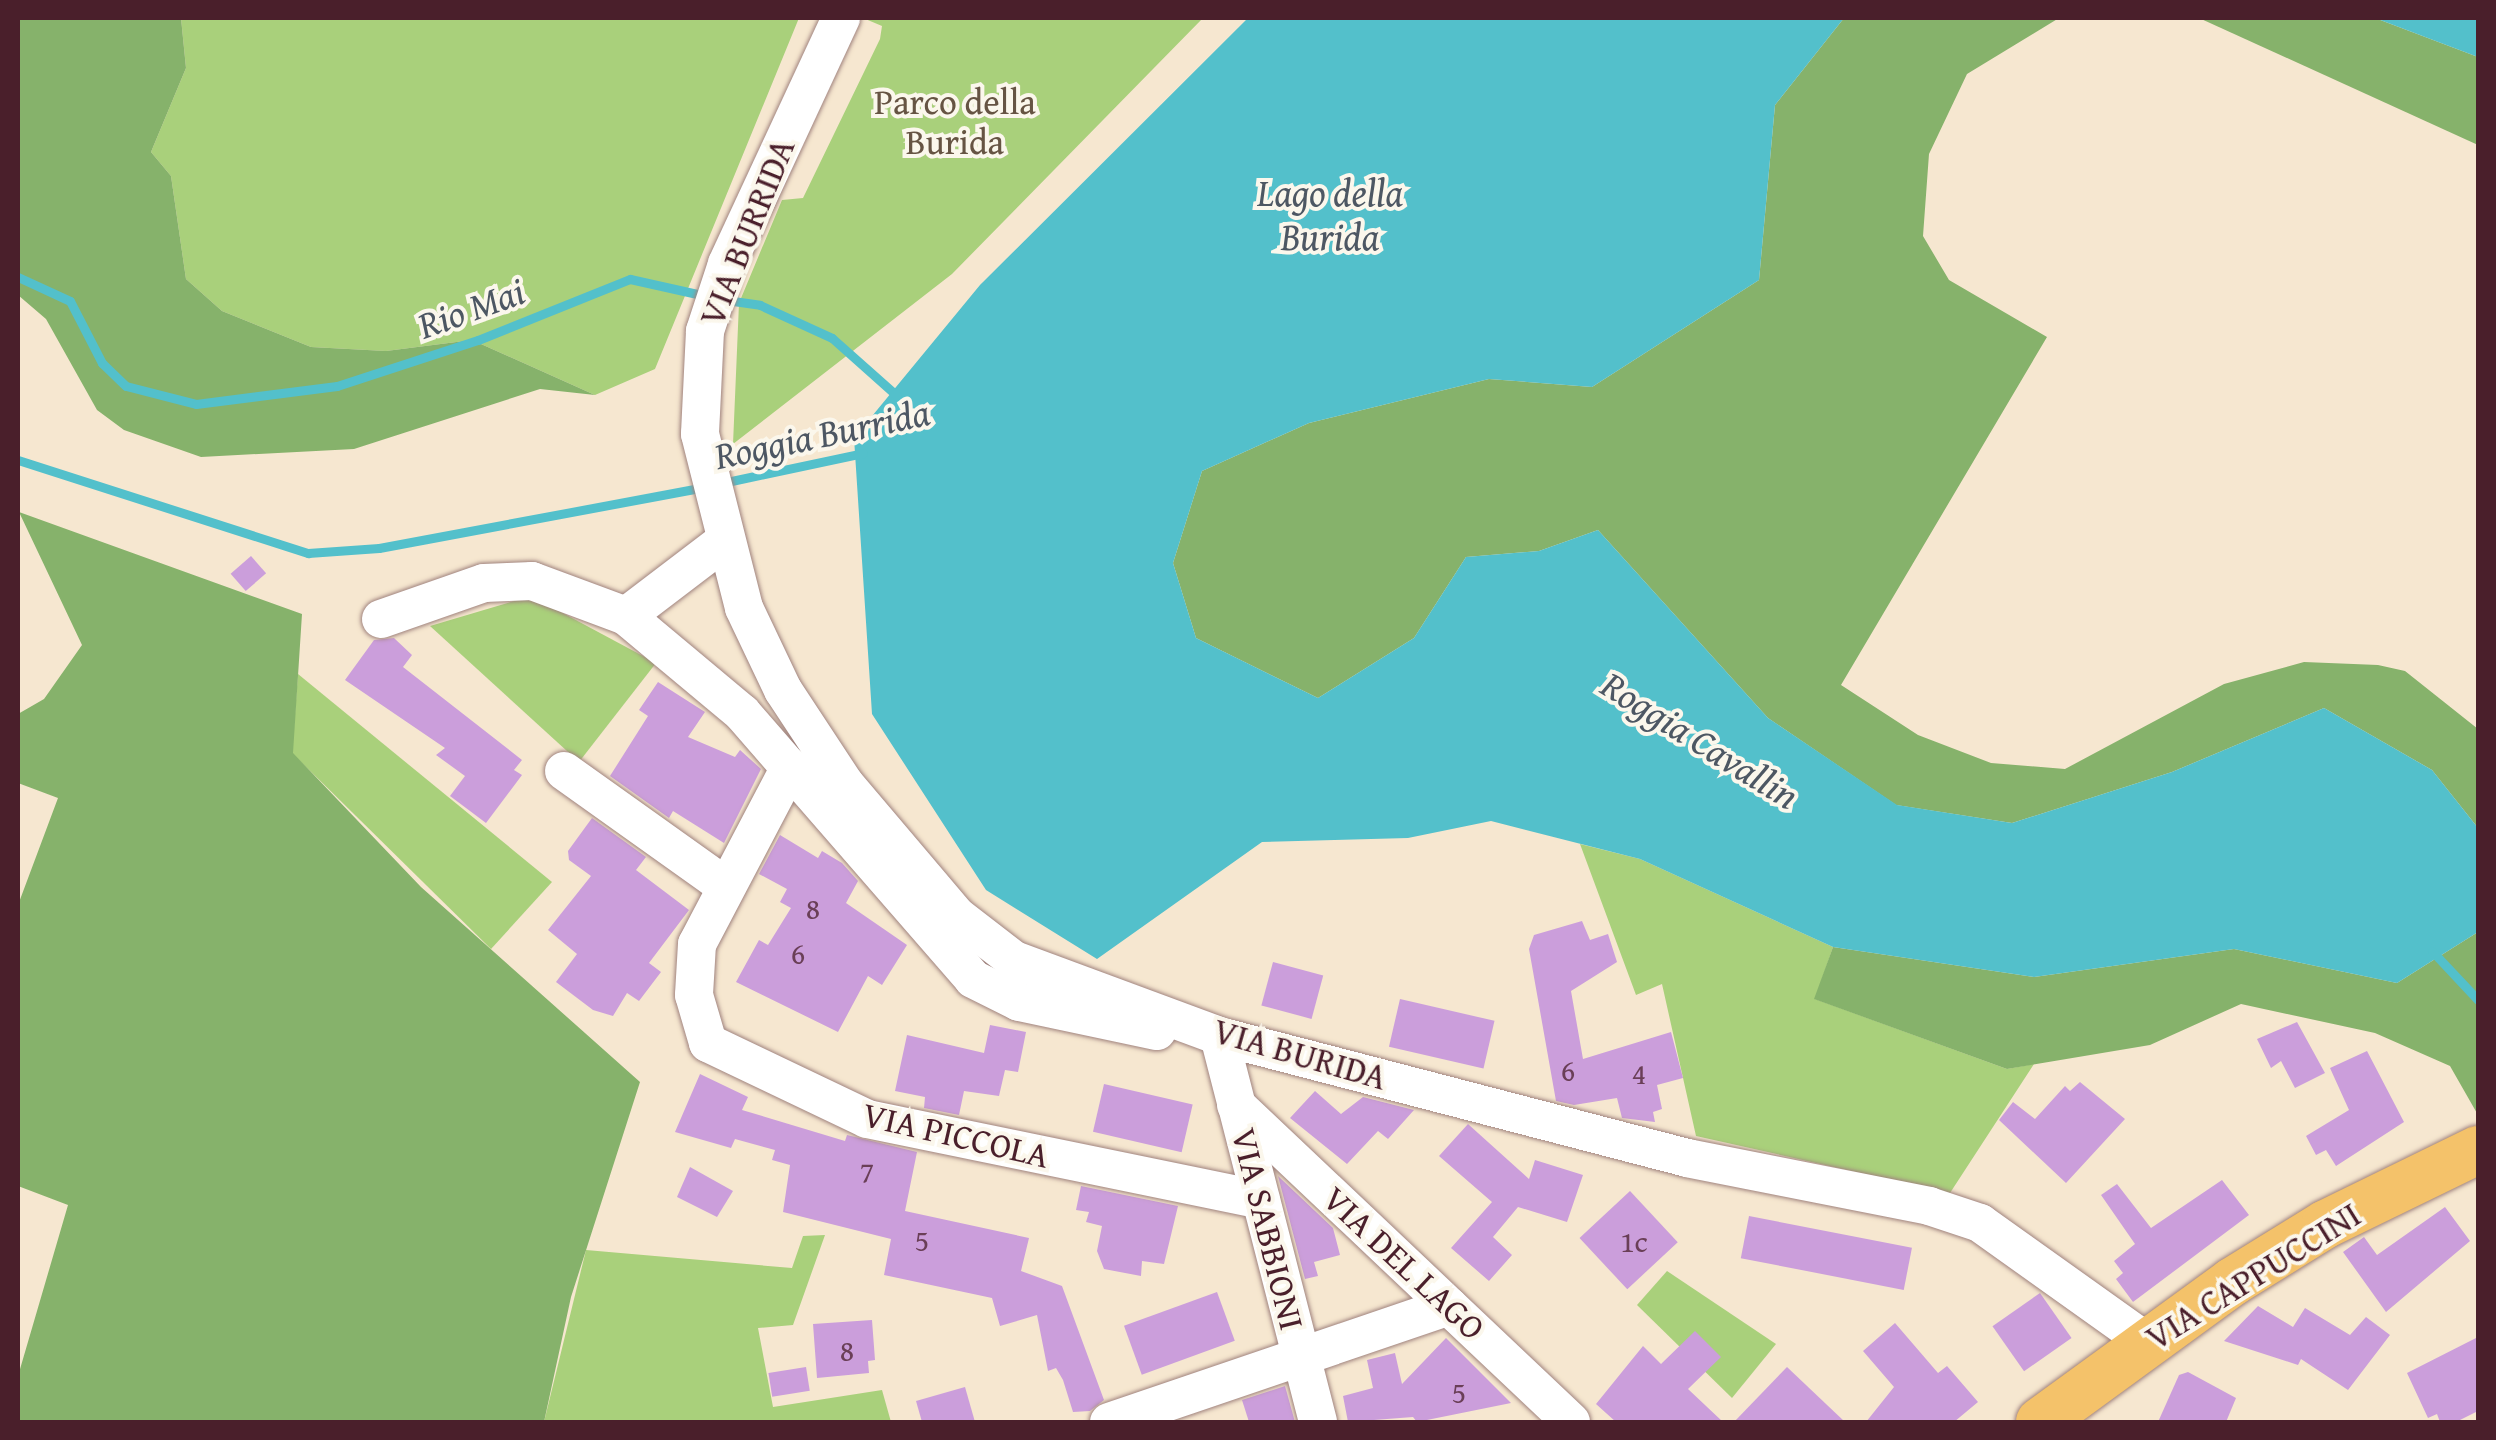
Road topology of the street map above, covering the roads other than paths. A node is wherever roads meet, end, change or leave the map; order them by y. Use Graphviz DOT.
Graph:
graph roads {
  1 [pos="841,18"];
  2 [pos="704,458"];
  3 [pos="719,525"];
  4 [pos="626,616"];
  5 [pos="380,619"];
  6 [pos="790,767"];
  7 [pos="564,771"];
  8 [pos="724,885"];
  9 [pos="1219,1036"];
  10 [pos="1236,1106"];
  11 [pos="2478,1150"];
  12 [pos="1261,1200"];
  13 [pos="1449,1306"];
  14 [pos="2147,1342"];
  15 [pos="1300,1357"];
  16 [pos="1109,1422"];
  17 [pos="1318,1422"];
  18 [pos="1571,1422"];
  19 [pos="2040,1422"];
  1 -- 2 [label="street, VIA BURRIDA"];
  2 -- 3 [label="street, VIA BURIDA"];
  3 -- 4 [label="street"];
  3 -- 9 [label="street, VIA BURIDA"];
  4 -- 5 [label="street"];
  4 -- 6 [label="street"];
  6 -- 8 [label="street, VIA PICCOLA"];
  6 -- 9 [label="street"];
  7 -- 8 [label="street"];
  8 -- 12 [label="street, VIA PICCOLA"];
  9 -- 10 [label="street, VIA SABBIONI"];
  9 -- 14 [label="street, VIA BURIDA"];
  10 -- 12 [label="street, VIA SABBIONI"];
  10 -- 13 [label="street, VIA DEL LAGO"];
  11 -- 14 [label="main road, VIA CAPPUCCINI"];
  12 -- 15 [label="street, VIA SABBIONI"];
  13 -- 15 [label="street"];
  13 -- 18 [label="street, VIA DEL LAGO"];
  14 -- 19 [label="main road, VIA CAPPUCCINI"];
  15 -- 16 [label="street"];
  15 -- 17 [label="street, VIA SABBIONI"];
}
